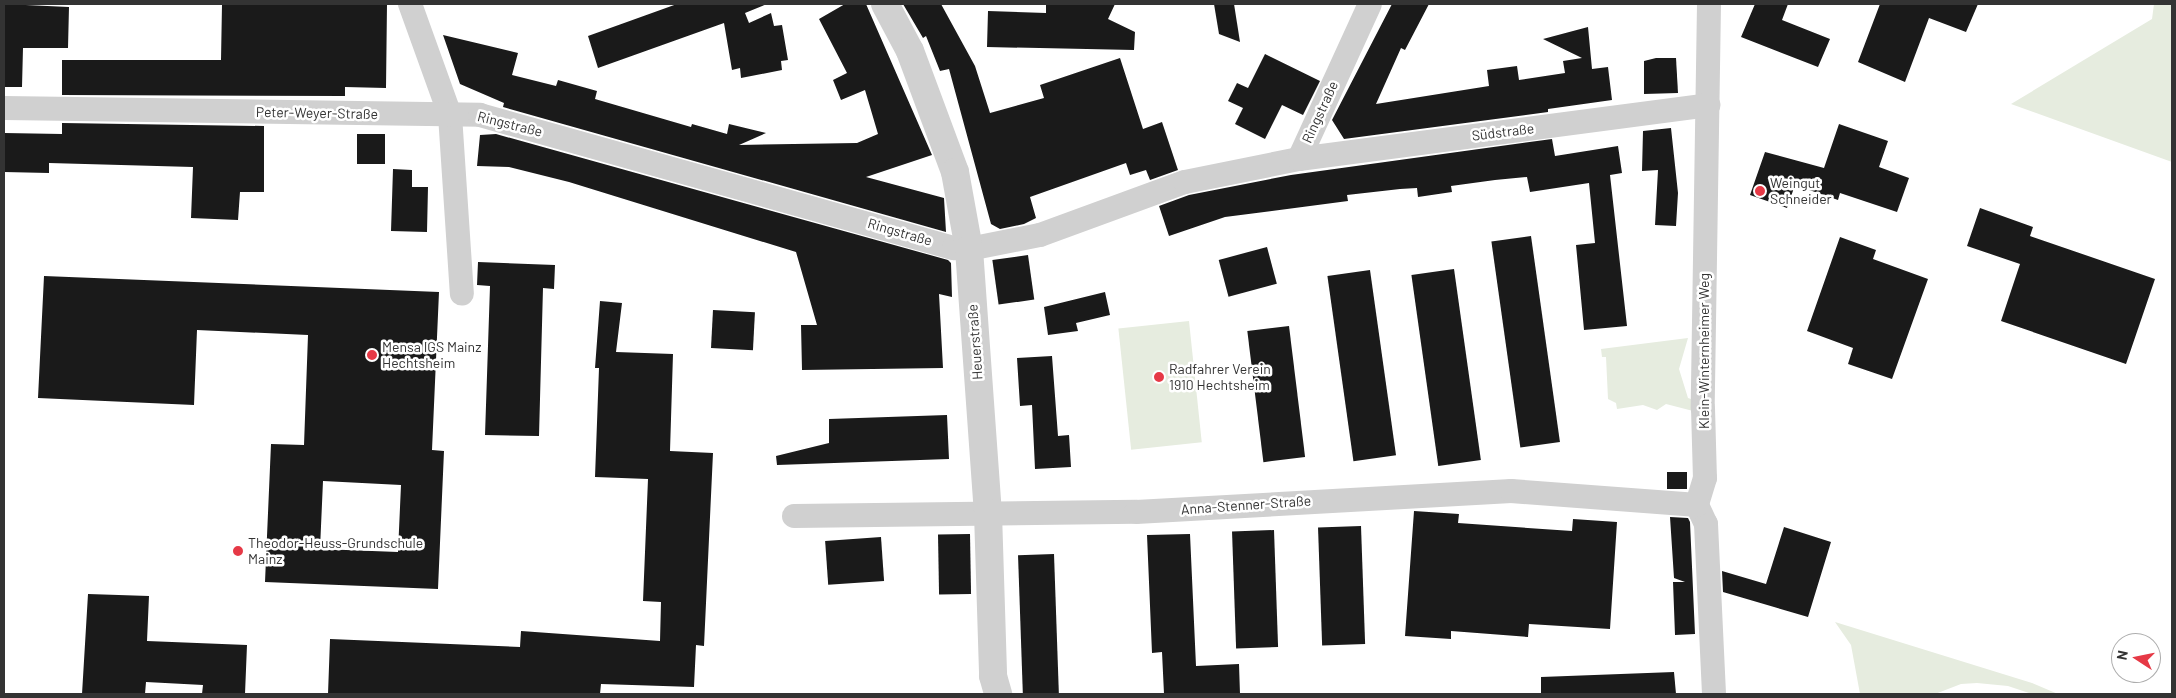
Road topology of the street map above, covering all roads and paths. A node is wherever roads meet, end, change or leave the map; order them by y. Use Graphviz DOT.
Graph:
graph roads {
  1 [pos="410,4"];
  2 [pos="885,4"];
  3 [pos="1370,4"];
  4 [pos="1710,4"];
  5 [pos="1708,105"];
  6 [pos="4,108"];
  7 [pos="450,115"];
  8 [pos="1299,159"];
  9 [pos="969,249"];
  10 [pos="462,294"];
  11 [pos="1697,504"];
  12 [pos="988,513"];
  13 [pos="794,516"];
  14 [pos="998,694"];
  15 [pos="1714,694"];
  1 -- 7 [label="street"];
  2 -- 9 [label="street, Heuerstraße"];
  3 -- 8 [label="street, Ringstraße"];
  4 -- 5 [label="street, Klein-Winternheimer Weg"];
  5 -- 8 [label="street, Südstraße"];
  5 -- 11 [label="street, Klein-Winternheimer Weg"];
  6 -- 7 [label="street, Peter-Weyer-Straße"];
  7 -- 9 [label="street, Ringstraße"];
  7 -- 10 [label="street"];
  8 -- 9 [label="street, Ringstraße"];
  9 -- 12 [label="street, Heuerstraße"];
  11 -- 12 [label="street, Anna-Stenner-Straße"];
  11 -- 15 [label="street"];
  12 -- 13 [label="street, Anna-Stenner-Straße"];
  12 -- 14 [label="street, Heuerstraße"];
}
